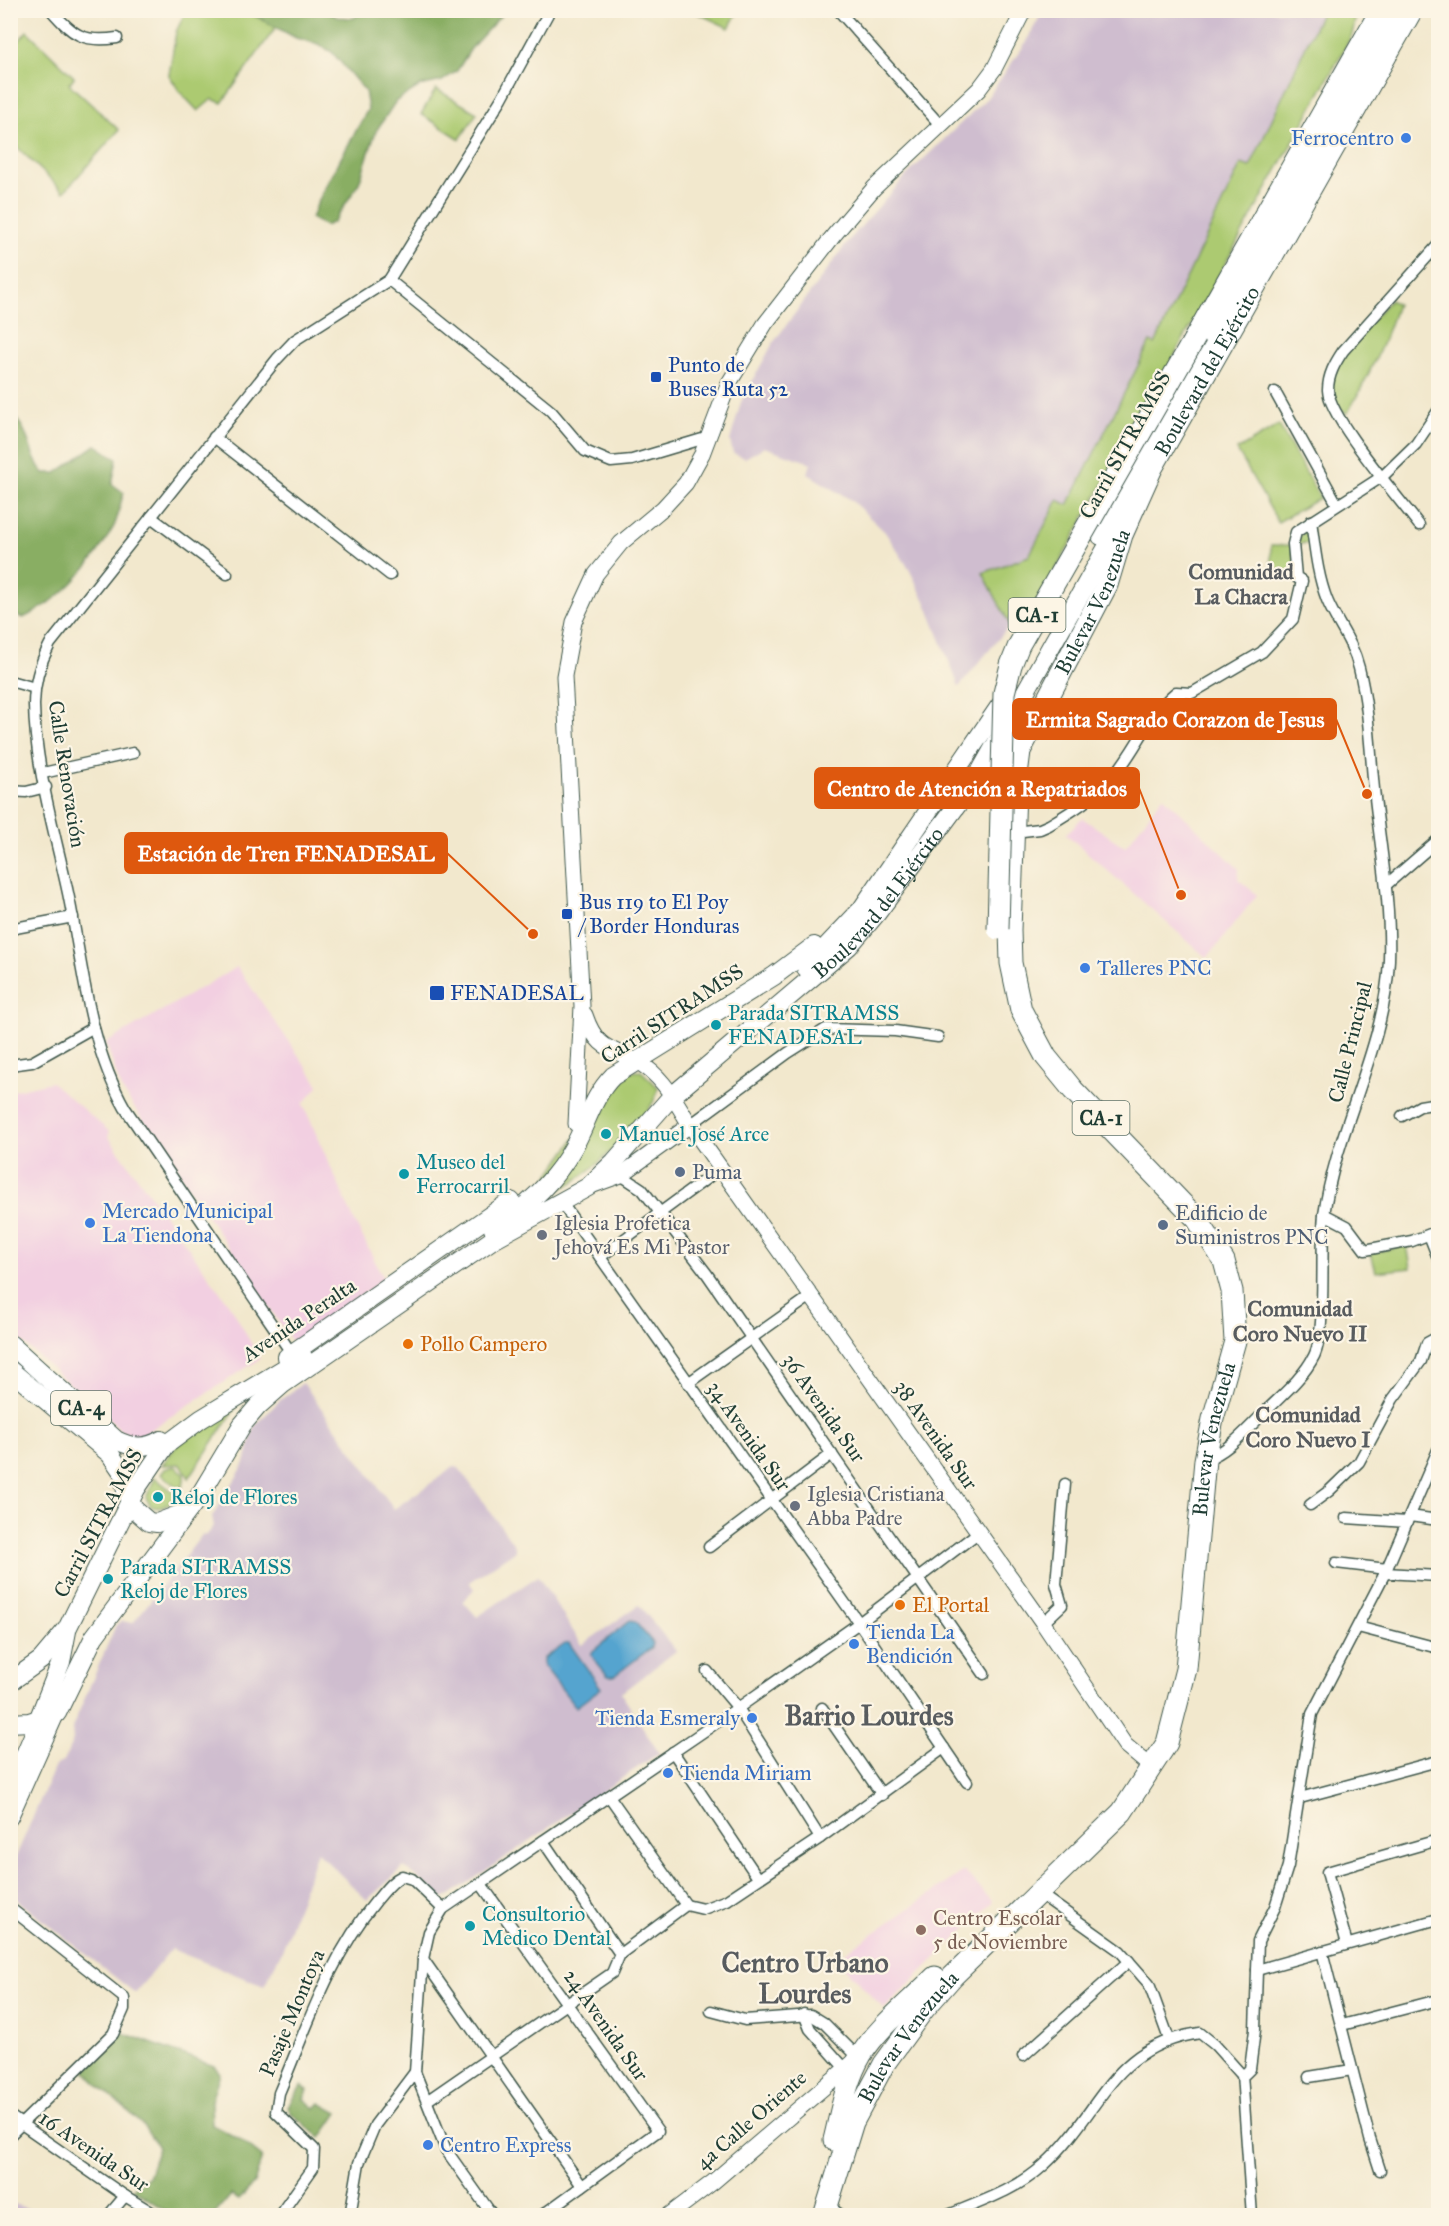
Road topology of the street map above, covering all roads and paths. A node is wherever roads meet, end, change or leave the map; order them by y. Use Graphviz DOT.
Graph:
graph roads {
  1 [pos="51,10"];
  2 [pos="550,10"];
  3 [pos="838,10"];
  4 [pos="1024,10"];
  5 [pos="1393,10"];
  6 [pos="1412,10"];
  7 [pos="1369,22"];
  8 [pos="117,38"];
  9 [pos="1388,53"];
  10 [pos="941,126"];
  11 [pos="1438,245"];
  12 [pos="389,280"];
  13 [pos="1275,392"];
  14 [pos="1438,411"];
  15 [pos="214,437"];
  16 [pos="709,437"];
  17 [pos="1152,468"];
  18 [pos="1383,476"];
  19 [pos="1337,504"];
  20 [pos="151,517"];
  21 [pos="1311,521"];
  22 [pos="1419,525"];
  23 [pos="227,574"];
  24 [pos="390,575"];
  25 [pos="10,681"];
  26 [pos="35,688"];
  27 [pos="134,753"];
  28 [pos="43,773"];
  29 [pos="46,787"];
  30 [pos="10,791"];
  31 [pos="1014,832"];
  32 [pos="1438,840"];
  33 [pos="1386,885"];
  34 [pos="876,889"];
  35 [pos="72,917"];
  36 [pos="10,929"];
  37 [pos="998,929"];
  38 [pos="582,1006"];
  39 [pos="94,1027"];
  40 [pos="938,1037"];
  41 [pos="631,1059"];
  42 [pos="10,1065"];
  43 [pos="670,1092"];
  44 [pos="1438,1103"];
  45 [pos="1402,1116"];
  46 [pos="576,1124"];
  47 [pos="690,1125"];
  48 [pos="721,1168"];
  49 [pos="621,1175"];
  50 [pos="588,1187"];
  51 [pos="561,1202"];
  52 [pos="661,1213"];
  53 [pos="1324,1214"];
  54 [pos="497,1227"];
  55 [pos="1434,1233"];
  56 [pos="600,1257"];
  57 [pos="1438,1258"];
  58 [pos="811,1296"];
  59 [pos="1438,1336"];
  60 [pos="751,1337"];
  61 [pos="10,1344"];
  62 [pos="295,1357"];
  63 [pos="12,1378"];
  64 [pos="688,1383"];
  65 [pos="161,1440"];
  66 [pos="1438,1450"];
  67 [pos="832,1454"];
  68 [pos="1205,1460"];
  69 [pos="1065,1484"];
  70 [pos="128,1497"];
  71 [pos="771,1501"];
  72 [pos="1310,1505"];
  73 [pos="188,1511"];
  74 [pos="1346,1518"];
  75 [pos="171,1519"];
  76 [pos="1409,1519"];
  77 [pos="1438,1520"];
  78 [pos="979,1532"];
  79 [pos="709,1547"];
  80 [pos="1336,1563"];
  81 [pos="1386,1571"];
  82 [pos="1438,1576"];
  83 [pos="919,1578"];
  84 [pos="72,1604"];
  85 [pos="859,1623"];
  86 [pos="1043,1623"];
  87 [pos="1358,1627"];
  88 [pos="67,1629"];
  89 [pos="1438,1648"];
  90 [pos="63,1655"];
  91 [pos="10,1669"];
  92 [pos="707,1671"];
  93 [pos="984,1674"];
  94 [pos="10,1683"];
  95 [pos="738,1708"];
  96 [pos="822,1708"];
  97 [pos="57,1713"];
  98 [pos="38,1720"];
  99 [pos="10,1723"];
  100 [pos="1167,1743"];
  101 [pos="944,1748"];
  102 [pos="673,1752"];
  103 [pos="1438,1761"];
  104 [pos="1147,1765"];
  105 [pos="967,1782"];
  106 [pos="10,1786"];
  107 [pos="1136,1792"];
  108 [pos="882,1795"];
  109 [pos="609,1796"];
  110 [pos="1300,1798"];
  111 [pos="10,1818"];
  112 [pos="820,1838"];
  113 [pos="1438,1840"];
  114 [pos="543,1841"];
  115 [pos="759,1878"];
  116 [pos="481,1884"];
  117 [pos="1040,1894"];
  118 [pos="686,1905"];
  119 [pos="10,1908"];
  120 [pos="443,1909"];
  121 [pos="1438,1919"];
  122 [pos="1347,1944"];
  123 [pos="1322,1951"];
  124 [pos="620,1954"];
  125 [pos="423,1959"];
  126 [pos="1130,1961"];
  127 [pos="1257,1970"];
  128 [pos="1438,2000"];
  129 [pos="568,2005"];
  130 [pos="711,2011"];
  131 [pos="804,2014"];
  132 [pos="1342,2025"];
  133 [pos="1169,2039"];
  134 [pos="1023,2056"];
  135 [pos="491,2057"];
  136 [pos="852,2067"];
  137 [pos="1352,2070"];
  138 [pos="415,2072"];
  139 [pos="1242,2074"];
  140 [pos="1309,2077"];
  141 [pos="876,2079"];
  142 [pos="428,2100"];
  143 [pos="10,2116"];
  144 [pos="20,2125"];
  145 [pos="10,2134"];
  146 [pos="1380,2170"];
  147 [pos="582,2186"];
  148 [pos="125,2196"];
  149 [pos="676,2213"];
  150 [pos="827,2213"];
  151 [pos="108,2216"];
  152 [pos="158,2216"];
  153 [pos="279,2216"];
  154 [pos="350,2216"];
  155 [pos="493,2216"];
  156 [pos="541,2216"];
  157 [pos="946,2216"];
  158 [pos="1252,2216"];
  1 -- 8 [label="street"];
  2 -- 12 [label="street"];
  3 -- 10 [label="street"];
  4 -- 10 [label="street"];
  5 -- 9 [label="street"];
  5 -- 34 [label="main road, Carril SITRAMSS"];
  6 -- 9 [label="highway, Boulevard del Ejército / CA-1"];
  7 -- 9 [label="highway"];
  7 -- 37 [label="highway, Boulevard del Ejército / CA-1, bridge"];
  9 -- 17 [label="highway, Boulevard del Ejército / CA-1"];
  10 -- 16 [label="street"];
  11 -- 18 [label="street"];
  12 -- 15 [label="street, Calle Renovación"];
  12 -- 16 [label="street"];
  13 -- 19 [label="street"];
  14 -- 18 [label="street"];
  15 -- 20 [label="street, Calle Renovación"];
  15 -- 24 [label="street"];
  16 -- 38 [label="street"];
  17 -- 31 [label="highway, Bulevar Venezuela / CA-1"];
  17 -- 43 [label="main road, Boulevard del Ejército"];
  18 -- 19 [label="street"];
  18 -- 22 [label="street"];
  19 -- 21 [label="street"];
  20 -- 23 [label="street"];
  20 -- 26 [label="street, Calle Renovación"];
  21 -- 31 [label="street"];
  21 -- 33 [label="street, Calle Principal"];
  25 -- 26 [label="street"];
  26 -- 28 [label="street, Calle Renovación"];
  27 -- 28 [label="street"];
  28 -- 29 [label="street, Calle Renovación"];
  29 -- 30 [label="street"];
  29 -- 35 [label="street, Calle Renovación"];
  31 -- 68 [label="highway, Bulevar Venezuela / CA-1"];
  32 -- 33 [label="street"];
  33 -- 53 [label="street, Calle Principal"];
  34 -- 41 [label="main road, Carril SITRAMSS"];
  34 -- 43 [label="main road, Carril SITRAMSS"];
  35 -- 36 [label="street"];
  35 -- 39 [label="street, Calle Renovación"];
  37 -- 104 [label="highway, Bulevar Venezuela / CA-1"];
  38 -- 41 [label="street"];
  38 -- 46 [label="street"];
  39 -- 42 [label="street"];
  39 -- 62 [label="street, Calle Renovación"];
  40 -- 47 [label="street"];
  41 -- 43 [label="street"];
  41 -- 46 [label="main road, Avenida Peralta"];
  41 -- 54 [label="main road, Carril SITRAMSS"];
  43 -- 47 [label="street"];
  43 -- 50 [label="main road, Avenida Peralta"];
  43 -- 54 [label="main road, Carril SITRAMSS"];
  44 -- 45 [label="street"];
  46 -- 62 [label="main road, Avenida Peralta"];
  47 -- 48 [label="street, 38 Avenida Sur"];
  47 -- 49 [label="street, Avenida Peralta"];
  48 -- 52 [label="street"];
  48 -- 58 [label="street, 38 Avenida Sur"];
  49 -- 50 [label="street, Avenida Peralta"];
  49 -- 52 [label="street, 36 Avenida Sur"];
  50 -- 51 [label="main road, Avenida Peralta"];
  51 -- 56 [label="street, 34 Avenida Sur"];
  51 -- 73 [label="main road, Avenida Peralta"];
  52 -- 56 [label="street"];
  52 -- 60 [label="street, 36 Avenida Sur"];
  53 -- 55 [label="street"];
  53 -- 68 [label="street, Calle Principal"];
  54 -- 62 [label="main road, Carril SITRAMSS"];
  55 -- 57 [label="street"];
  56 -- 64 [label="street, 34 Avenida Sur"];
  58 -- 60 [label="street"];
  58 -- 78 [label="street, 38 Avenida Sur"];
  59 -- 72 [label="street"];
  60 -- 64 [label="street"];
  60 -- 67 [label="street, 36 Avenida Sur"];
  61 -- 65 [label="main road, CA-4"];
  62 -- 65 [label="main road, Avenida Peralta"];
  62 -- 70 [label="main road, Carril SITRAMSS"];
  62 -- 75 [label="main road, Carril SITRAMSS"];
  63 -- 70 [label="main road, CA-4"];
  64 -- 71 [label="street, 34 Avenida Sur"];
  65 -- 70 [label="main road, Avenida Peralta"];
  66 -- 76 [label="street"];
  67 -- 71 [label="street"];
  67 -- 83 [label="street, 36 Avenida Sur"];
  68 -- 100 [label="highway, Bulevar Venezuela / CA-1"];
  69 -- 86 [label="street"];
  70 -- 75 [label="main road"];
  70 -- 84 [label="main road, Avenida Peralta"];
  70 -- 88 [label="main road, Carril SITRAMSS"];
  71 -- 79 [label="street"];
  71 -- 85 [label="street, 34 Avenida Sur"];
  73 -- 75 [label="main road"];
  73 -- 97 [label="main road, Avenida Peralta"];
  74 -- 76 [label="street"];
  75 -- 90 [label="main road, Carril SITRAMSS"];
  76 -- 77 [label="street"];
  76 -- 81 [label="street"];
  78 -- 83 [label="street"];
  78 -- 86 [label="street, 38 Avenida Sur"];
  80 -- 81 [label="street"];
  81 -- 82 [label="street"];
  81 -- 87 [label="street"];
  83 -- 85 [label="street"];
  83 -- 93 [label="street, 36 Avenida Sur"];
  84 -- 88 [label="main road, Avenida Peralta"];
  84 -- 91 [label="main road"];
  85 -- 95 [label="street"];
  85 -- 101 [label="street, 34 Avenida Sur"];
  86 -- 104 [label="street, 38 Avenida Sur"];
  87 -- 89 [label="street"];
  87 -- 110 [label="street"];
  88 -- 90 [label="main road, Avenida Peralta"];
  88 -- 94 [label="main road, Carril SITRAMSS"];
  90 -- 94 [label="main road, Carril SITRAMSS"];
  90 -- 98 [label="main road, Avenida Peralta"];
  92 -- 95 [label="street"];
  95 -- 102 [label="street"];
  95 -- 112 [label="street"];
  96 -- 108 [label="street"];
  97 -- 98 [label="main road"];
  97 -- 111 [label="street"];
  98 -- 99 [label="main road"];
  98 -- 106 [label="street"];
  100 -- 104 [label="highway"];
  100 -- 107 [label="highway, Bulevar Venezuela / CA-1"];
  101 -- 105 [label="street, 34 Avenida Sur"];
  101 -- 108 [label="street"];
  102 -- 109 [label="street"];
  102 -- 115 [label="street"];
  103 -- 110 [label="street"];
  104 -- 107 [label="highway"];
  104 -- 136 [label="highway, Bulevar Venezuela / CA-1"];
  107 -- 117 [label="highway, Bulevar Venezuela / CA-1"];
  108 -- 112 [label="street"];
  109 -- 114 [label="street"];
  109 -- 118 [label="street"];
  110 -- 127 [label="street"];
  112 -- 115 [label="street"];
  113 -- 122 [label="street"];
  114 -- 116 [label="street"];
  114 -- 124 [label="street"];
  115 -- 118 [label="street"];
  116 -- 120 [label="street"];
  116 -- 129 [label="street, 24 Avenida Sur"];
  117 -- 126 [label="street"];
  117 -- 141 [label="highway, Bulevar Venezuela / CA-1"];
  118 -- 124 [label="street"];
  119 -- 144 [label="street"];
  120 -- 125 [label="street"];
  120 -- 153 [label="street, Pasaje Montoya"];
  121 -- 122 [label="street"];
  122 -- 123 [label="street"];
  123 -- 127 [label="street"];
  123 -- 132 [label="street"];
  124 -- 129 [label="street"];
  125 -- 135 [label="street"];
  125 -- 138 [label="street"];
  126 -- 133 [label="street"];
  126 -- 134 [label="street"];
  127 -- 139 [label="street"];
  128 -- 132 [label="street"];
  129 -- 135 [label="street"];
  129 -- 147 [label="street, 24 Avenida Sur"];
  130 -- 131 [label="street"];
  131 -- 136 [label="street"];
  131 -- 136 [label="street"];
  132 -- 137 [label="street"];
  133 -- 139 [label="street"];
  133 -- 157 [label="street"];
  135 -- 142 [label="street"];
  135 -- 147 [label="street"];
  136 -- 141 [label="highway"];
  136 -- 149 [label="street, 4a Calle Oriente"];
  136 -- 150 [label="highway, Bulevar Venezuela / CA-1"];
  137 -- 140 [label="street"];
  137 -- 146 [label="street"];
  138 -- 142 [label="street"];
  138 -- 154 [label="street"];
  139 -- 158 [label="street"];
  141 -- 150 [label="highway, Bulevar Venezuela / CA-1"];
  142 -- 155 [label="street"];
  143 -- 144 [label="street, 16 Avenida Sur"];
  144 -- 145 [label="street"];
  144 -- 148 [label="street, 16 Avenida Sur"];
  147 -- 156 [label="street"];
  148 -- 151 [label="street"];
  148 -- 152 [label="street, 16 Avenida Sur"];
}
